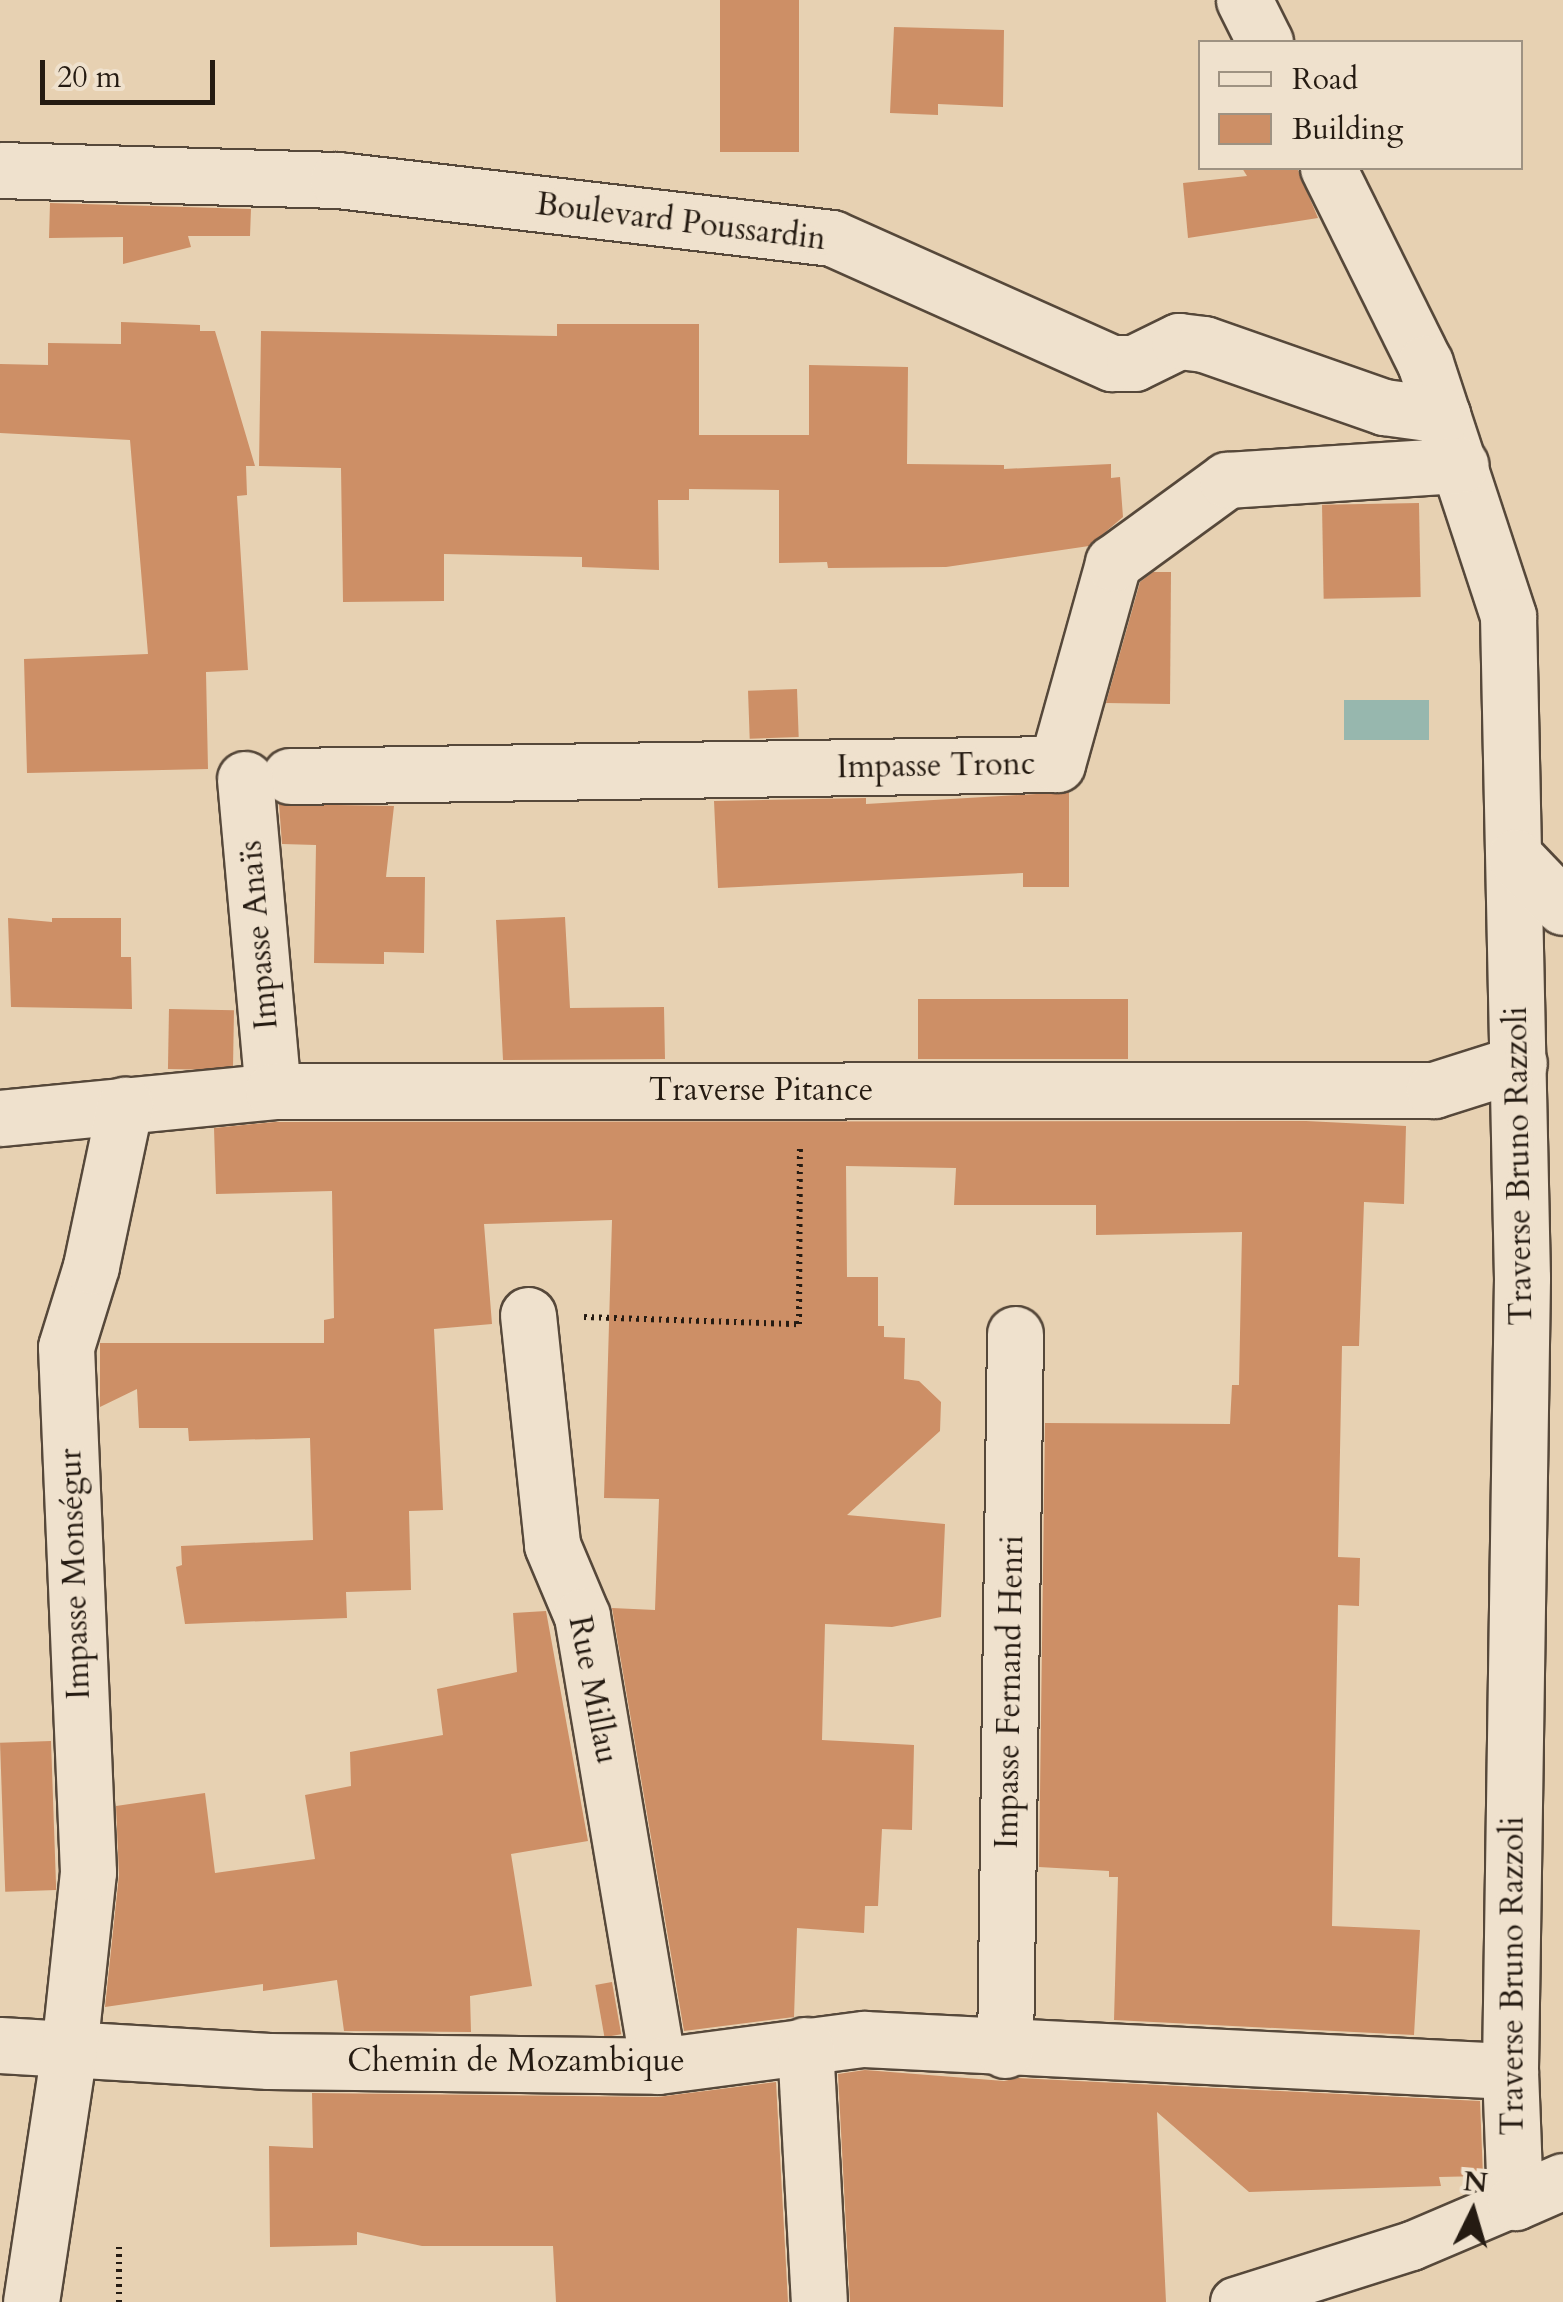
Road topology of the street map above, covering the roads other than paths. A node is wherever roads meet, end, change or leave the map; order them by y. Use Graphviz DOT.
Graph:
graph roads {
  1 [pos="1244,0"];
  2 [pos="1265,40"];
  3 [pos="0,170"];
  4 [pos="1329,170"];
  5 [pos="1442,415"];
  6 [pos="1461,465"];
  7 [pos="268,778"];
  8 [pos="1515,857"];
  9 [pos="1563,907"];
  10 [pos="1519,1063"];
  11 [pos="273,1090"];
  12 [pos="125,1105"];
  13 [pos="0,1118"];
  14 [pos="1542,1290"];
  15 [pos="528,1315"];
  16 [pos="1015,1334"];
  17 [pos="0,2045"];
  18 [pos="806,2045"];
  19 [pos="69,2050"];
  20 [pos="1005,2050"];
  21 [pos="658,2066"];
  22 [pos="1510,2071"];
  23 [pos="1539,2191"];
  24 [pos="31,2302"];
  25 [pos="818,2302"];
  26 [pos="1235,2302"];
  1 -- 2 [label="street"];
  3 -- 5 [label="street, Boulevard Poussardin"];
  4 -- 5 [label="street, Traverse Bruno Razzoli"];
  5 -- 6 [label="street, Traverse Bruno Razzoli"];
  6 -- 7 [label="street, Impasse Tronc"];
  6 -- 8 [label="street, Traverse Bruno Razzoli"];
  7 -- 11 [label="street, Impasse Anaïs"];
  8 -- 9 [label="street"];
  8 -- 10 [label="street, Traverse Bruno Razzoli"];
  10 -- 11 [label="street, Traverse Pitance"];
  10 -- 14 [label="street, Traverse Bruno Razzoli"];
  11 -- 12 [label="street, Traverse Pitance"];
  12 -- 13 [label="street, Traverse Pitance"];
  12 -- 19 [label="street, Impasse Monségur"];
  14 -- 22 [label="street, Traverse Bruno Razzoli"];
  15 -- 21 [label="street, Rue Millau"];
  16 -- 20 [label="street, Impasse Fernand Henri"];
  17 -- 19 [label="street, Chemin de Mozambique"];
  18 -- 20 [label="street, Chemin de Mozambique"];
  18 -- 21 [label="street, Chemin de Mozambique"];
  18 -- 25 [label="street"];
  19 -- 21 [label="street, Chemin de Mozambique"];
  19 -- 24 [label="street, Impasse Monségur"];
  20 -- 22 [label="street, Chemin de Mozambique"];
  22 -- 23 [label="street, Traverse Bruno Razzoli"];
  23 -- 26 [label="street"];
}
